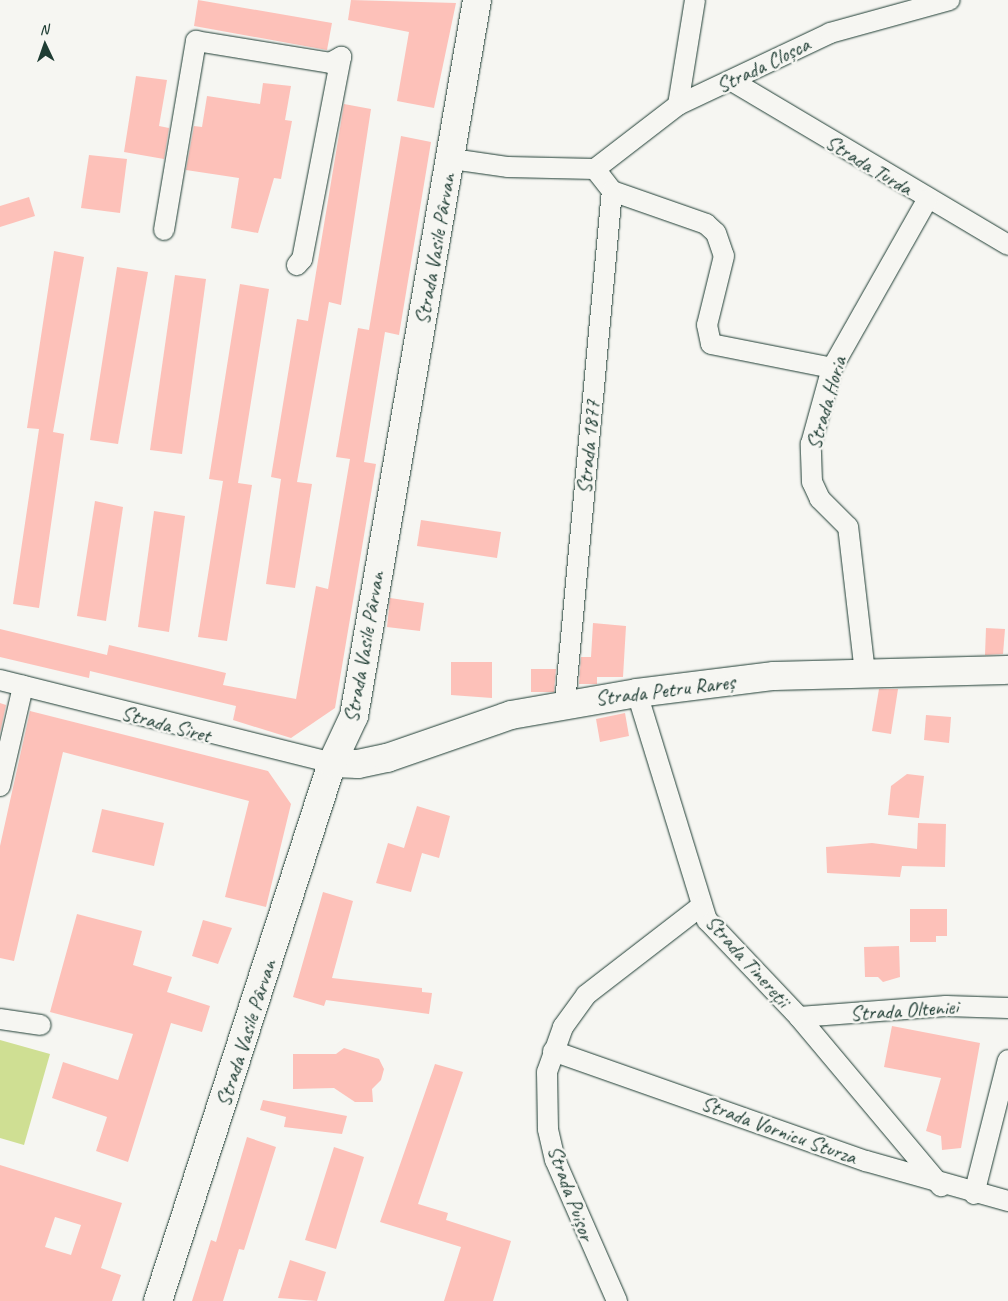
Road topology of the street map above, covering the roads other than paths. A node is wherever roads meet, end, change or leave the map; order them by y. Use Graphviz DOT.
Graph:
graph roads {
  1 [pos="477,0"];
  2 [pos="695,0"];
  3 [pos="950,0"];
  4 [pos="732,80"];
  5 [pos="678,105"];
  6 [pos="452,159"];
  7 [pos="594,169"];
  8 [pos="612,191"];
  9 [pos="927,200"];
  10 [pos="164,230"];
  11 [pos="1008,245"];
  12 [pos="297,265"];
  13 [pos="832,368"];
  14 [pos="1008,670"];
  15 [pos="865,673"];
  16 [pos="0,680"];
  17 [pos="23,686"];
  18 [pos="637,692"];
  19 [pos="565,703"];
  20 [pos="332,763"];
  21 [pos="0,786"];
  22 [pos="700,907"];
  23 [pos="1008,1008"];
  24 [pos="799,1017"];
  25 [pos="0,1019"];
  26 [pos="41,1026"];
  27 [pos="553,1050"];
  28 [pos="1008,1060"];
  29 [pos="941,1186"];
  30 [pos="974,1194"];
  31 [pos="1008,1201"];
  32 [pos="158,1301"];
  33 [pos="616,1301"];
  1 -- 6 [label="main road, Strada Vasile Pârvan"];
  2 -- 5 [label="street"];
  3 -- 4 [label="street, Strada Cloșca"];
  4 -- 5 [label="street, Strada Cloșca"];
  4 -- 9 [label="street, Strada Turda"];
  5 -- 7 [label="street, Strada Cloșca"];
  6 -- 7 [label="street"];
  6 -- 20 [label="main road, Strada Vasile Pârvan"];
  7 -- 8 [label="street"];
  8 -- 13 [label="street"];
  8 -- 19 [label="street, Strada 1877"];
  9 -- 11 [label="street, Strada Turda"];
  9 -- 13 [label="street, Strada Horia"];
  10 -- 12 [label="street"];
  13 -- 15 [label="street, Strada Horia"];
  14 -- 15 [label="main road, Strada Petru Rareș"];
  15 -- 18 [label="main road, Strada Petru Rareș"];
  16 -- 17 [label="street, Strada Siret"];
  17 -- 20 [label="street, Strada Siret"];
  17 -- 21 [label="street"];
  18 -- 19 [label="main road, Strada Petru Rareș"];
  18 -- 22 [label="street, Strada Tinereții"];
  19 -- 20 [label="main road, Strada Petru Rareș"];
  20 -- 32 [label="main road, Strada Vasile Pârvan"];
  22 -- 24 [label="street, Strada Tinereții"];
  22 -- 27 [label="street, Strada Puișor"];
  23 -- 24 [label="street, Strada Olteniei"];
  24 -- 29 [label="street, Strada Tinereții"];
  25 -- 26 [label="street"];
  27 -- 29 [label="street, Strada Vornicu Sturza"];
  27 -- 33 [label="street, Strada Puișor"];
  28 -- 30 [label="street"];
  29 -- 30 [label="street, Strada Vornicu Sturza"];
  30 -- 31 [label="street, Strada Vornicu Sturza"];
}
